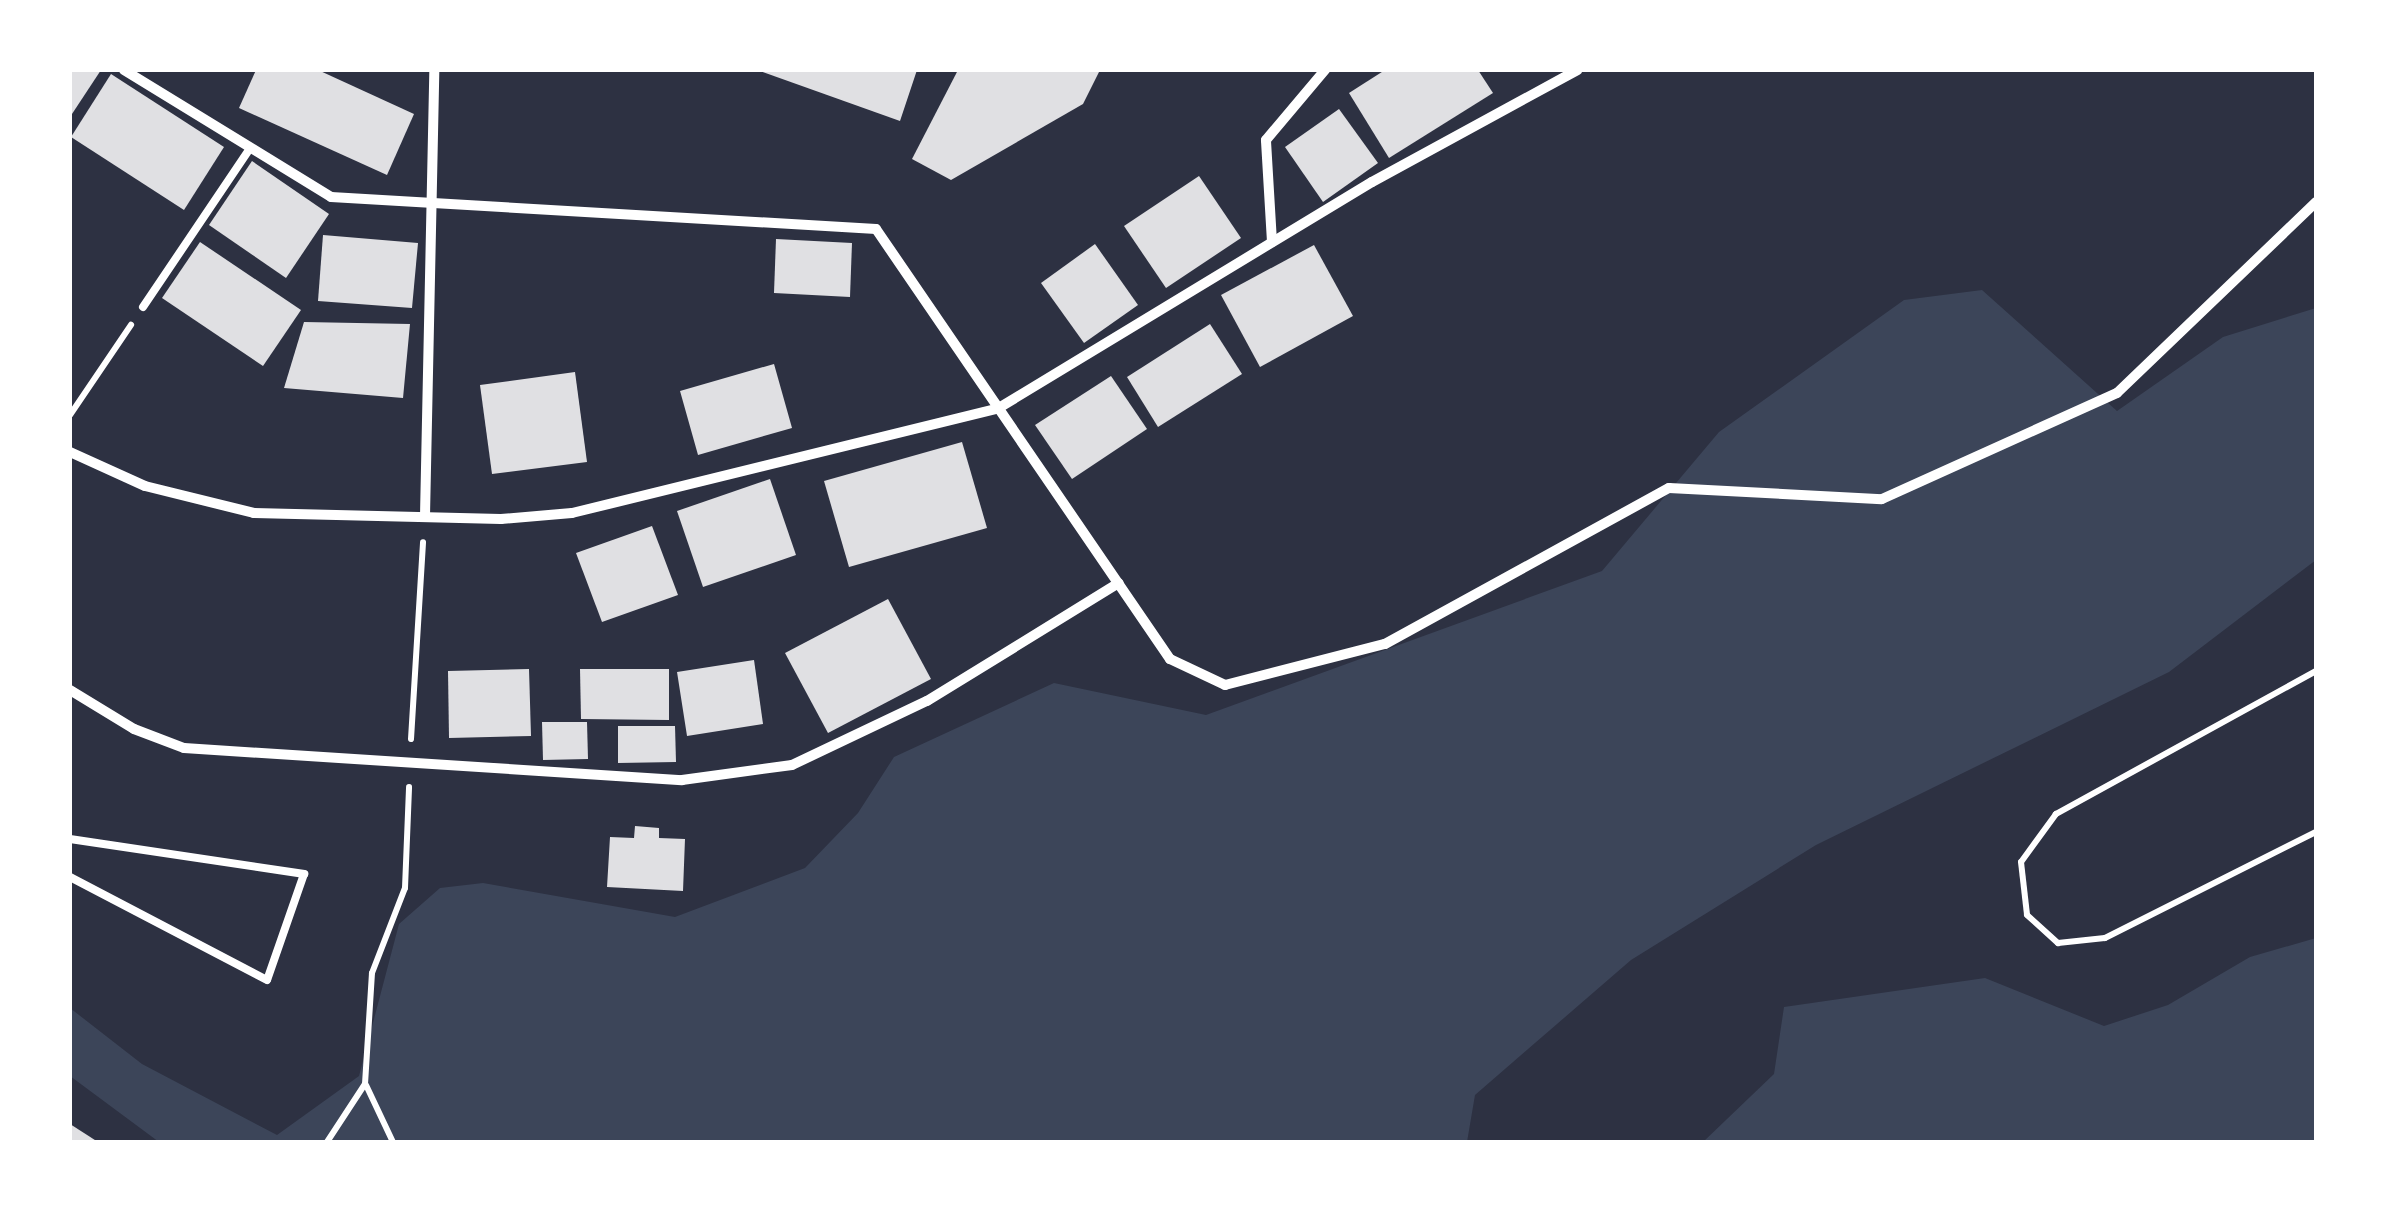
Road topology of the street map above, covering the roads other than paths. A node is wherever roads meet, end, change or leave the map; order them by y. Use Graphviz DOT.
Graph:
graph roads {
  1 [pos="124,70"];
  2 [pos="434,70"];
  3 [pos="1325,70"];
  4 [pos="1576,70"];
  5 [pos="248,150"];
  6 [pos="2316,202"];
  7 [pos="434,207"];
  8 [pos="1272,242"];
  9 [pos="143,307"];
  10 [pos="997,409"];
  11 [pos="70,452"];
  12 [pos="425,516"];
  13 [pos="1119,583"];
  14 [pos="70,690"];
  15 [pos="70,839"];
  16 [pos="70,877"];
  1 -- 5 [label="street"];
  2 -- 7 [label="street"];
  3 -- 8 [label="street"];
  4 -- 8 [label="street"];
  5 -- 7 [label="street"];
  5 -- 9 [label="lane"];
  6 -- 13 [label="street"];
  7 -- 10 [label="street"];
  7 -- 12 [label="street"];
  8 -- 10 [label="street"];
  10 -- 12 [label="street"];
  10 -- 13 [label="street"];
  11 -- 12 [label="street"];
  13 -- 14 [label="street"];
  15 -- 16 [label="lane"];
}
